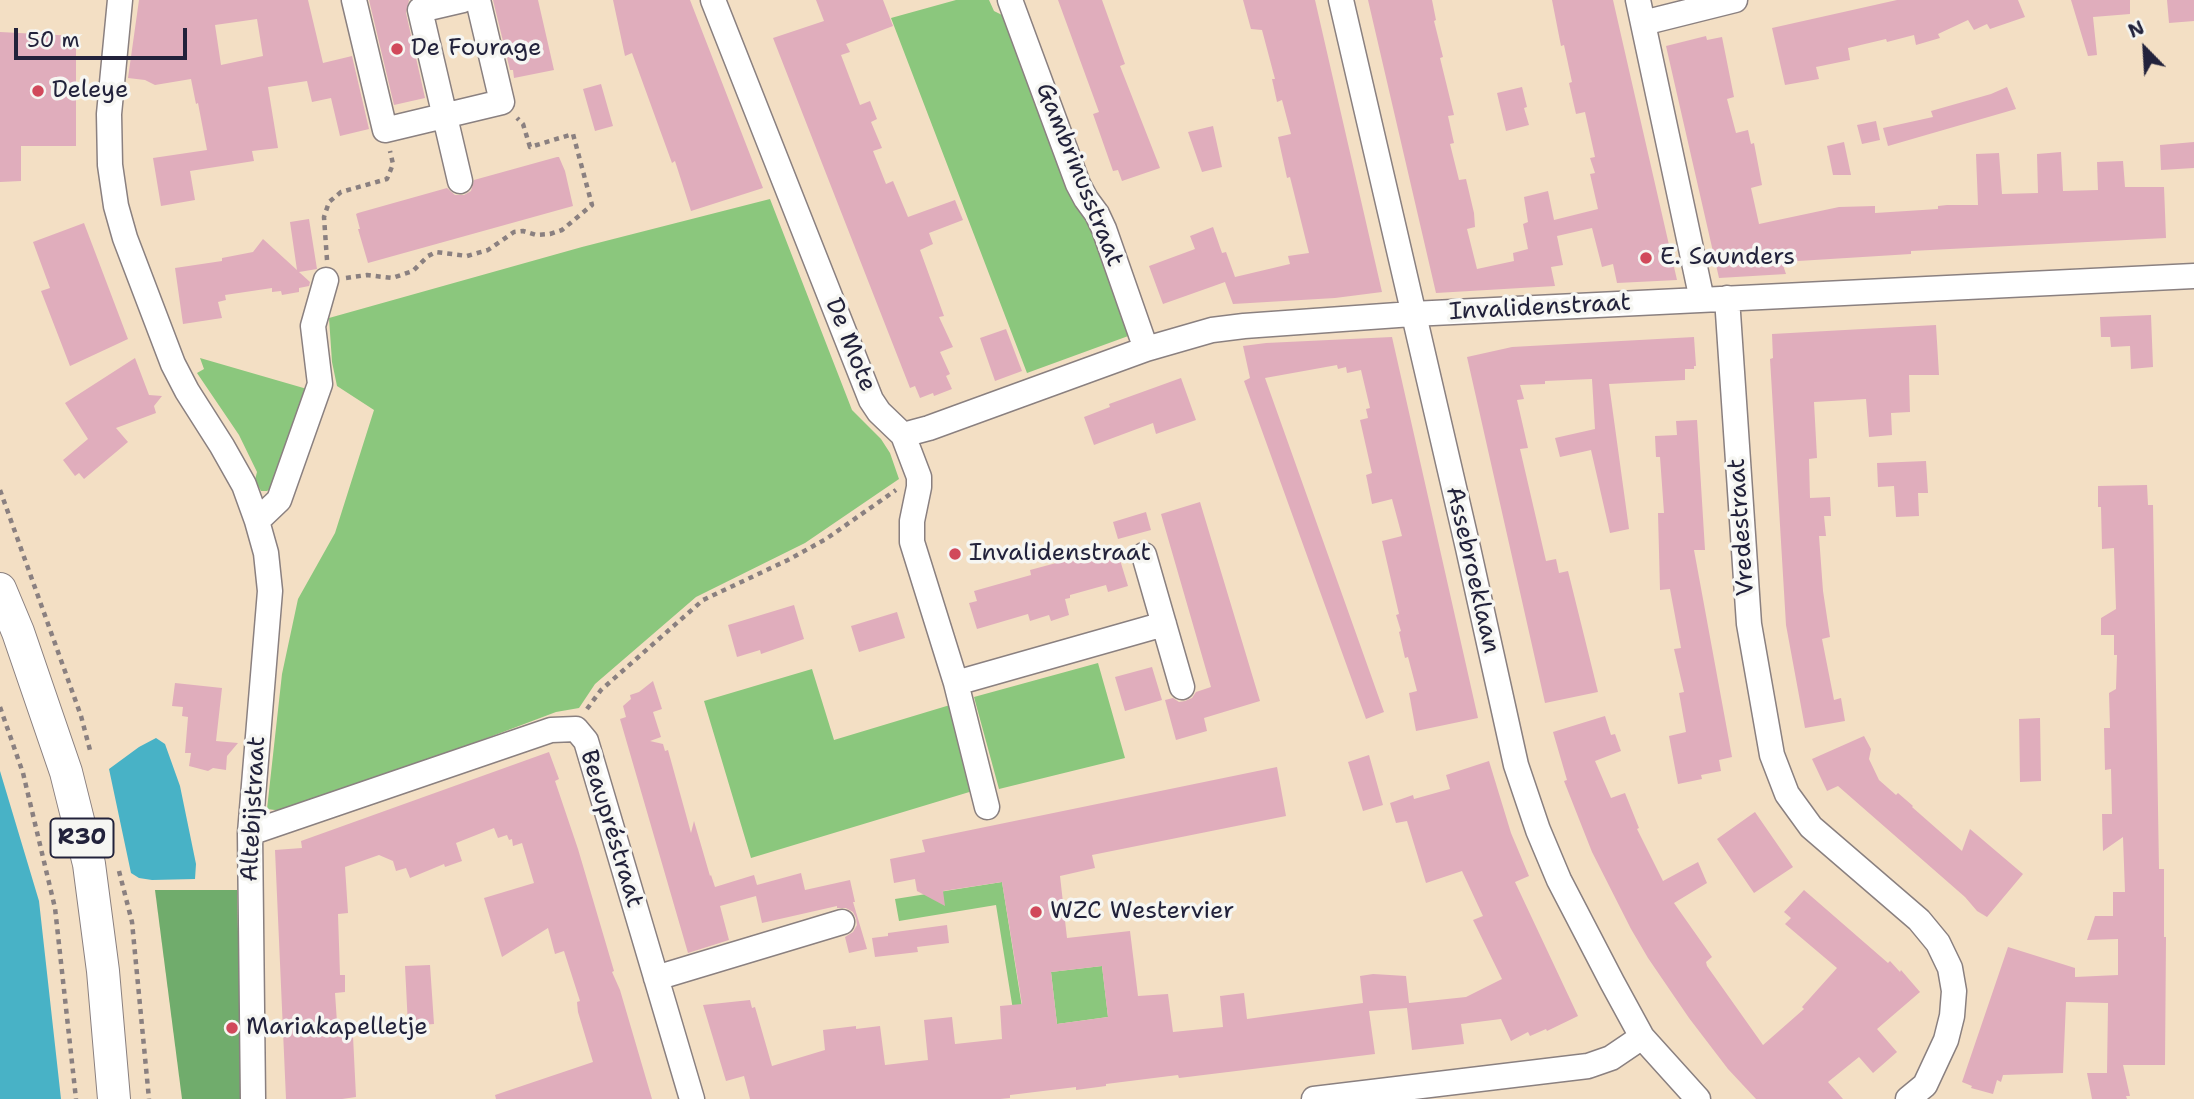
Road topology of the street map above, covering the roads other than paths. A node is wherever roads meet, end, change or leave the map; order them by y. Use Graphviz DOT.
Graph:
graph roads {
  1 [pos="120,0"];
  2 [pos="354,0"];
  3 [pos="463,0"];
  4 [pos="478,0"];
  5 [pos="713,0"];
  6 [pos="1010,0"];
  7 [pos="1341,0"];
  8 [pos="1735,0"];
  9 [pos="1641,12"];
  10 [pos="444,116"];
  11 [pos="460,181"];
  12 [pos="2194,276"];
  13 [pos="326,280"];
  14 [pos="1727,298"];
  15 [pos="1702,300"];
  16 [pos="1412,314"];
  17 [pos="1146,349"];
  18 [pos="904,435"];
  19 [pos="257,520"];
  20 [pos="1144,555"];
  21 [pos="0,589"];
  22 [pos="1164,624"];
  23 [pos="956,683"];
  24 [pos="1182,687"];
  25 [pos="987,807"];
  26 [pos="250,833"];
  27 [pos="842,922"];
  28 [pos="656,978"];
  29 [pos="1643,1037"];
  30 [pos="114,1099"];
  31 [pos="253,1099"];
  32 [pos="692,1099"];
  33 [pos="1314,1099"];
  34 [pos="1698,1099"];
  35 [pos="1908,1099"];
  1 -- 19 [label="street, Altebijstraat"];
  2 -- 10 [label="street"];
  3 -- 10 [label="street"];
  4 -- 10 [label="street"];
  5 -- 18 [label="street, De Mote"];
  6 -- 17 [label="street, Gambrinusstraat"];
  7 -- 16 [label="street, Assebroeklaan"];
  8 -- 9 [label="street"];
  9 -- 15 [label="street"];
  10 -- 11 [label="street"];
  12 -- 14 [label="street, Invalidenstraat"];
  13 -- 19 [label="street"];
  14 -- 15 [label="street, Invalidenstraat"];
  14 -- 35 [label="street, Vredestraat"];
  15 -- 16 [label="street, Invalidenstraat"];
  16 -- 17 [label="street, Invalidenstraat"];
  16 -- 29 [label="street, Assebroeklaan"];
  17 -- 18 [label="street, Invalidenstraat"];
  18 -- 23 [label="street, De Mote"];
  19 -- 26 [label="street, Altebijstraat"];
  20 -- 22 [label="street"];
  21 -- 30 [label="main road, R30"];
  22 -- 23 [label="street"];
  22 -- 24 [label="street"];
  23 -- 25 [label="street, De Mote"];
  26 -- 28 [label="street, Beaupréstraat"];
  26 -- 31 [label="street, Altebijstraat"];
  27 -- 28 [label="street"];
  28 -- 32 [label="street, Beaupréstraat"];
  29 -- 33 [label="street"];
  29 -- 34 [label="street, Assebroeklaan"];
}
